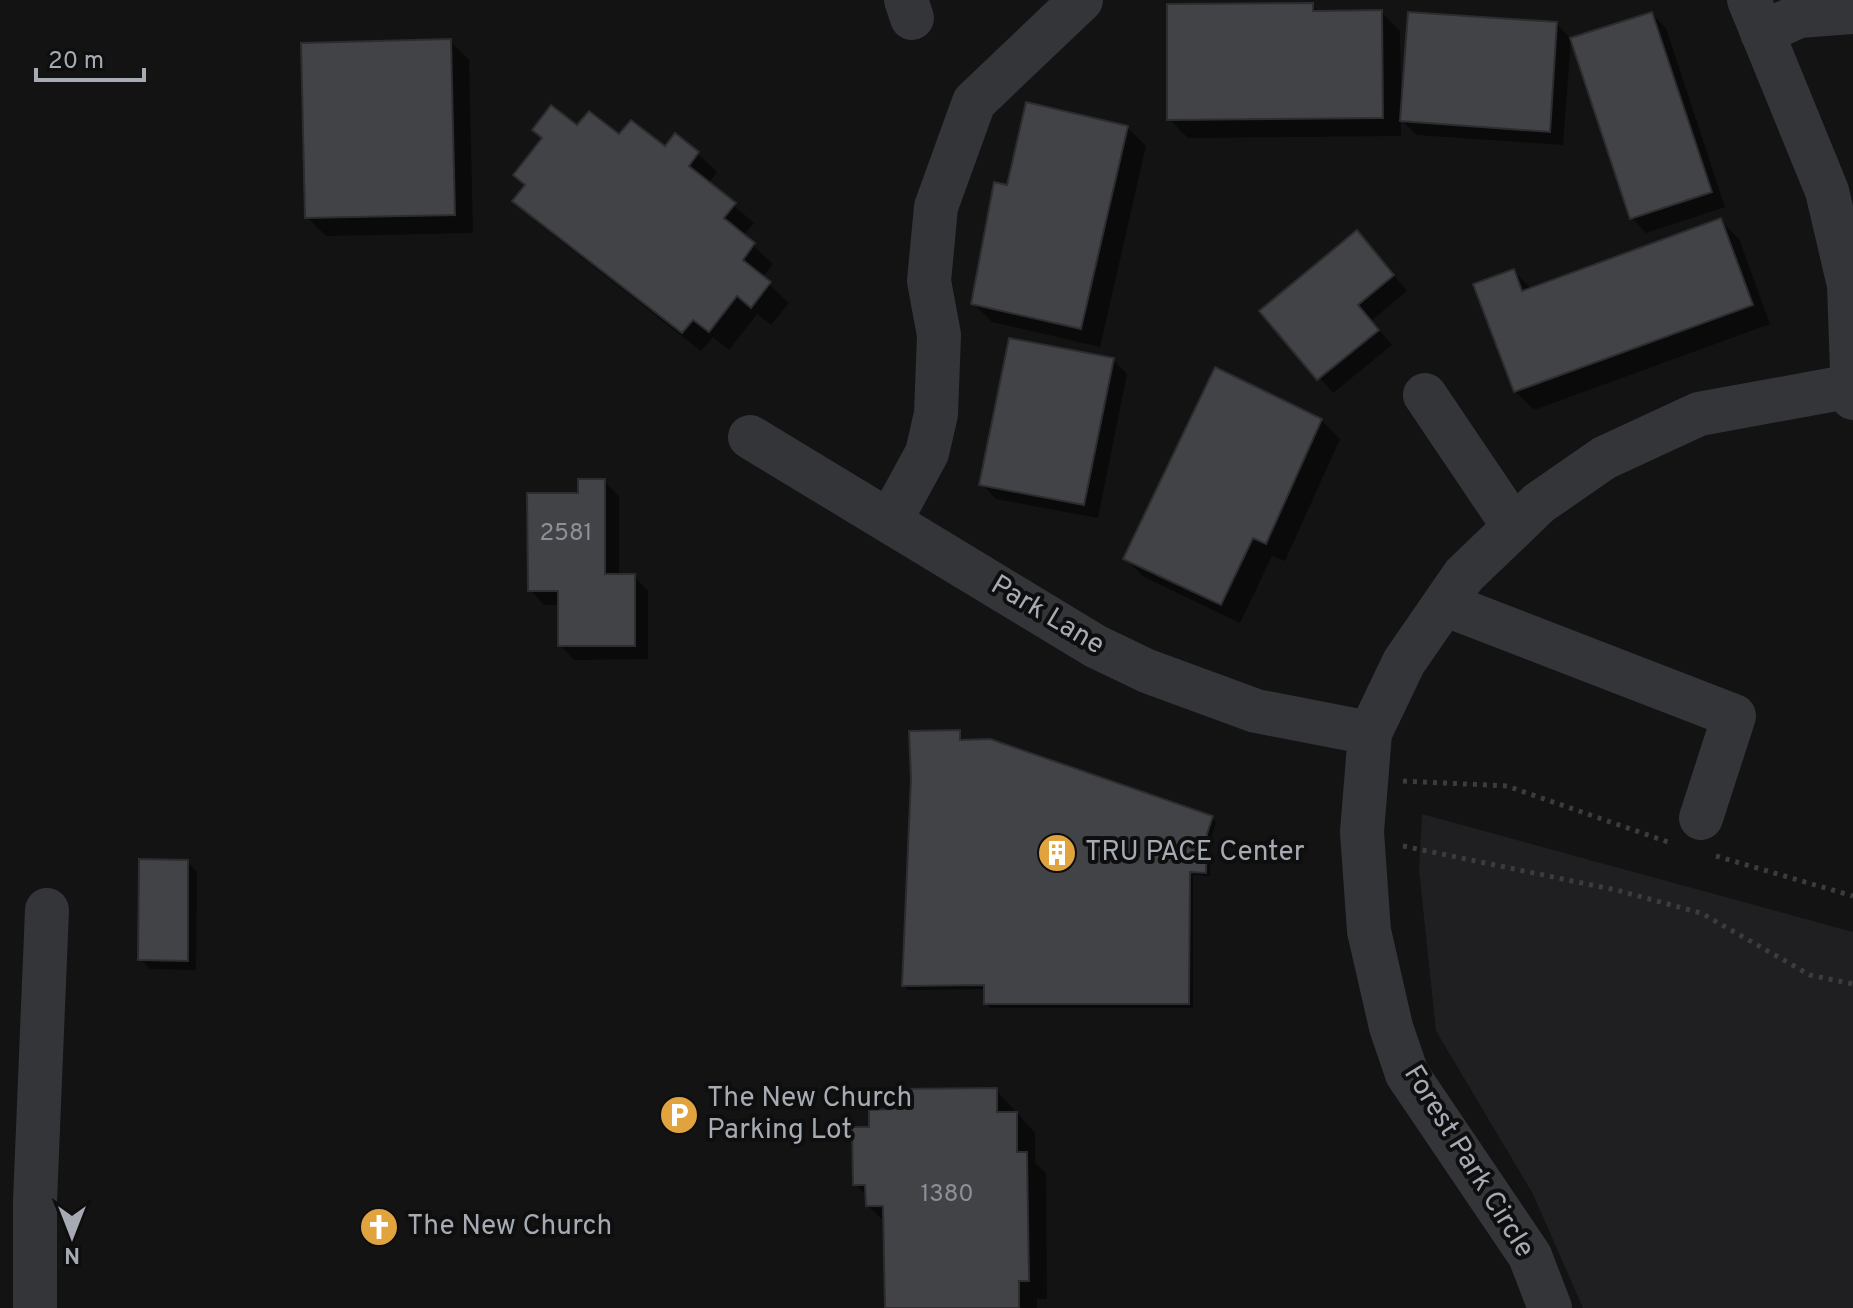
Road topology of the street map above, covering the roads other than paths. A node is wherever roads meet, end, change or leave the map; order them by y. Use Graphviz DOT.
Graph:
graph roads {
  1 [pos="1081,0"];
  2 [pos="1853,12"];
  3 [pos="1755,16"];
  4 [pos="1840,186"];
  5 [pos="1852,392"];
  6 [pos="1425,395"];
  7 [pos="750,437"];
  8 [pos="890,521"];
  9 [pos="1514,527"];
  10 [pos="1444,604"];
  11 [pos="1370,733"];
  12 [pos="1696,839"];
  13 [pos="47,910"];
  14 [pos="35,1308"];
  15 [pos="1550,1308"];
  1 -- 8 [label="street"];
  2 -- 3 [label="street"];
  3 -- 4 [label="street"];
  4 -- 5 [label="street"];
  5 -- 9 [label="street, Forest Park Circle"];
  6 -- 9 [label="street"];
  7 -- 8 [label="street, Park Lane"];
  8 -- 11 [label="street, Park Lane"];
  9 -- 10 [label="street, Forest Park Circle"];
  10 -- 11 [label="street, Forest Park Circle"];
  10 -- 12 [label="street"];
  11 -- 15 [label="street, Forest Park Circle"];
  13 -- 14 [label="street"];
}
